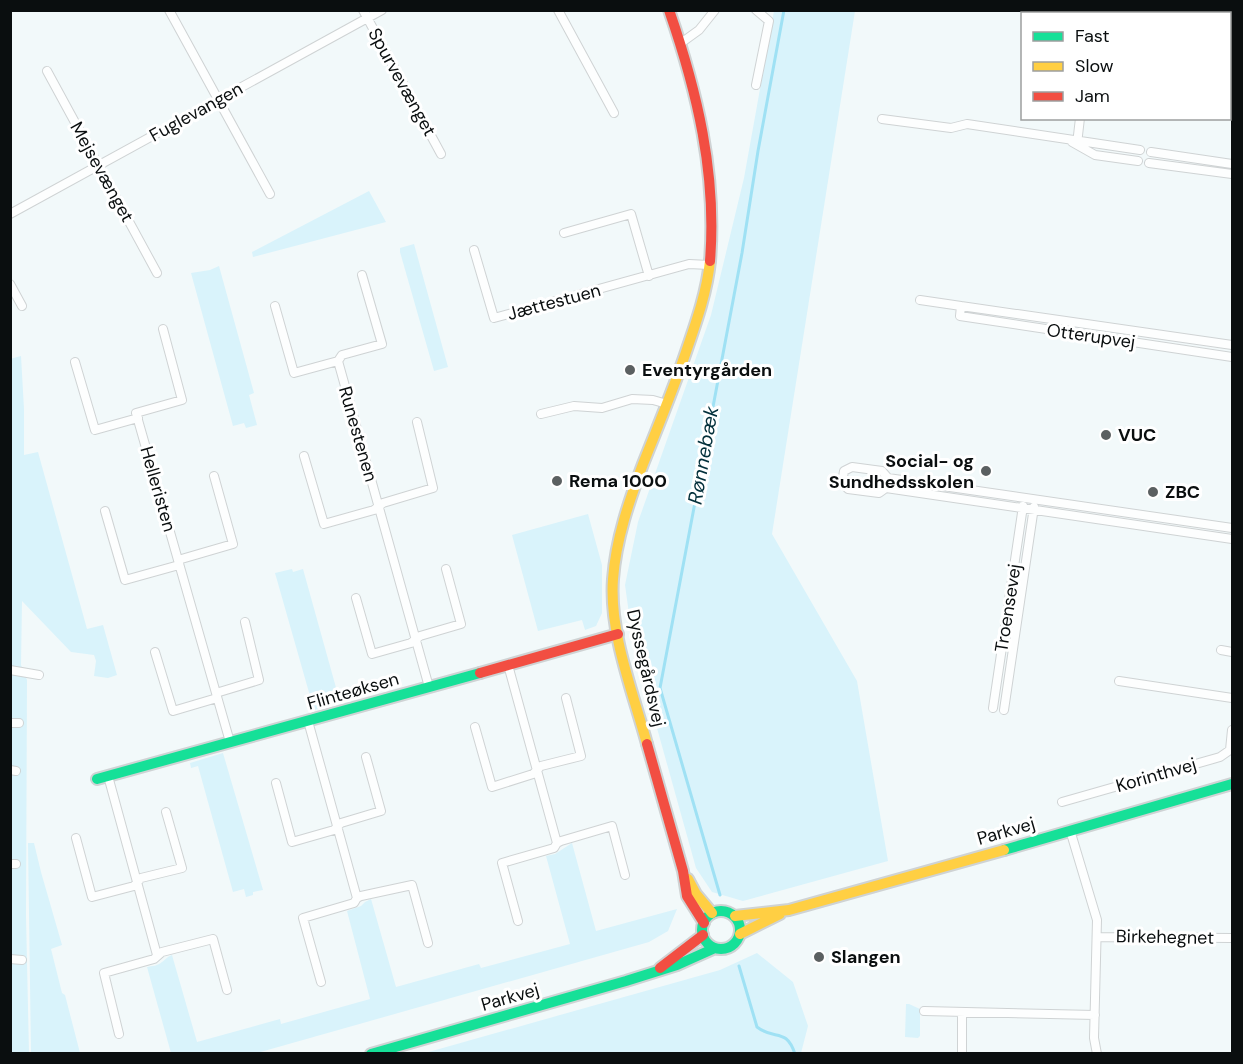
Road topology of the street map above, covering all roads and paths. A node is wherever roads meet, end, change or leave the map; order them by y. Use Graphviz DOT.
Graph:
graph roads {
  1 [pos="169,10"];
  2 [pos="363,10"];
  3 [pos="382,10"];
  4 [pos="558,10"];
  5 [pos="669,10"];
  6 [pos="715,10"];
  7 [pos="756,10"];
  8 [pos="367,19"];
  9 [pos="681,43"];
  10 [pos="47,71"];
  11 [pos="756,86"];
  12 [pos="217,100"];
  13 [pos="614,113"];
  14 [pos="882,119"];
  15 [pos="1080,120"];
  16 [pos="1074,142"];
  17 [pos="1140,150"];
  18 [pos="1150,152"];
  19 [pos="441,154"];
  20 [pos="1138,161"];
  21 [pos="1149,163"];
  22 [pos="1233,164"];
  23 [pos="99,165"];
  24 [pos="1233,174"];
  25 [pos="270,194"];
  26 [pos="10,214"];
  27 [pos="564,233"];
  28 [pos="474,250"];
  29 [pos="709,265"];
  30 [pos="157,273"];
  31 [pos="362,275"];
  32 [pos="649,276"];
  33 [pos="10,284"];
  34 [pos="920,300"];
  35 [pos="22,306"];
  36 [pos="275,306"];
  37 [pos="961,306"];
  38 [pos="163,329"];
  39 [pos="1233,345"];
  40 [pos="1233,357"];
  41 [pos="338,361"];
  42 [pos="75,362"];
  43 [pos="667,404"];
  44 [pos="541,414"];
  45 [pos="138,418"];
  46 [pos="417,422"];
  47 [pos="304,456"];
  48 [pos="214,476"];
  49 [pos="888,478"];
  50 [pos="886,488"];
  51 [pos="1025,498"];
  52 [pos="1035,500"];
  53 [pos="378,506"];
  54 [pos="1023,508"];
  55 [pos="1034,509"];
  56 [pos="105,512"];
  57 [pos="1233,528"];
  58 [pos="1233,538"];
  59 [pos="179,562"];
  60 [pos="446,569"];
  61 [pos="356,598"];
  62 [pos="245,622"];
  63 [pos="618,634"];
  64 [pos="416,639"];
  65 [pos="1221,650"];
  66 [pos="156,652"];
  67 [pos="1233,652"];
  68 [pos="508,665"];
  69 [pos="10,670"];
  70 [pos="39,675"];
  71 [pos="1119,681"];
  72 [pos="429,687"];
  73 [pos="217,695"];
  74 [pos="566,698"];
  75 [pos="1233,698"];
  76 [pos="993,708"];
  77 [pos="1004,710"];
  78 [pos="308,721"];
  79 [pos="475,727"];
  80 [pos="1233,730"];
  81 [pos="230,742"];
  82 [pos="366,757"];
  83 [pos="537,771"];
  84 [pos="103,777"];
  85 [pos="276,783"];
  86 [pos="1233,784"];
  87 [pos="1062,802"];
  88 [pos="166,812"];
  89 [pos="338,827"];
  90 [pos="1070,830"];
  91 [pos="76,838"];
  92 [pos="557,843"];
  93 [pos="683,871"];
  94 [pos="626,875"];
  95 [pos="137,882"];
  96 [pos="357,898"];
  97 [pos="789,910"];
  98 [pos="712,913"];
  99 [pos="735,916"];
  100 [pos="518,921"];
  101 [pos="704,923"];
  102 [pos="741,934"];
  103 [pos="703,935"];
  104 [pos="1097,937"];
  105 [pos="1233,938"];
  106 [pos="428,943"];
  107 [pos="715,948"];
  108 [pos="157,955"];
  109 [pos="10,959"];
  110 [pos="22,960"];
  111 [pos="658,970"];
  112 [pos="321,982"];
  113 [pos="227,990"];
  114 [pos="924,1011"];
  115 [pos="962,1012"];
  116 [pos="1095,1015"];
  117 [pos="119,1034"];
  118 [pos="371,1053"];
  119 [pos="962,1053"];
  120 [pos="1097,1053"];
  1 -- 12 [label="street"];
  2 -- 8 [label="street, Spurvevænget"];
  3 -- 8 [label="street, Fuglevangen"];
  4 -- 13 [label="street"];
  5 -- 9 [label="street, Dyssegårdsvej"];
  6 -- 9 [label="street"];
  7 -- 11 [label="street"];
  8 -- 12 [label="street, Fuglevangen"];
  8 -- 19 [label="street, Spurvevænget"];
  9 -- 29 [label="street, Dyssegårdsvej"];
  10 -- 23 [label="street, Mejsevænget"];
  12 -- 23 [label="street, Fuglevangen"];
  12 -- 25 [label="street"];
  14 -- 16 [label="street"];
  15 -- 16 [label="street"];
  16 -- 17 [label="street"];
  16 -- 20 [label="street"];
  18 -- 22 [label="street"];
  21 -- 24 [label="street"];
  23 -- 26 [label="street, Fuglevangen"];
  23 -- 30 [label="street, Mejsevænget"];
  27 -- 32 [label="street"];
  28 -- 32 [label="street, Jættestuen"];
  29 -- 32 [label="street, Jættestuen"];
  29 -- 43 [label="street, Dyssegårdsvej"];
  31 -- 41 [label="street, Runestenen"];
  33 -- 35 [label="street"];
  34 -- 37 [label="street, Otterupvej"];
  36 -- 41 [label="street, Runestenen"];
  37 -- 39 [label="street, Otterupvej"];
  37 -- 40 [label="street, Otterupvej"];
  38 -- 45 [label="street"];
  41 -- 53 [label="street, Runestenen"];
  42 -- 45 [label="street"];
  43 -- 44 [label="street"];
  43 -- 63 [label="street, Dyssegårdsvej"];
  45 -- 59 [label="street, Helleristen"];
  46 -- 53 [label="street, Runestenen"];
  47 -- 53 [label="street, Runestenen"];
  48 -- 59 [label="street"];
  49 -- 50 [label="street"];
  49 -- 50 [label="street"];
  49 -- 51 [label="street"];
  50 -- 54 [label="street"];
  51 -- 52 [label="street"];
  51 -- 54 [label="street, Troensevej"];
  52 -- 55 [label="street, Troensevej"];
  52 -- 57 [label="street"];
  53 -- 64 [label="street, Runestenen"];
  54 -- 55 [label="street"];
  54 -- 76 [label="street, Troensevej"];
  55 -- 58 [label="street"];
  55 -- 77 [label="street, Troensevej"];
  56 -- 59 [label="street"];
  59 -- 73 [label="street, Helleristen"];
  60 -- 64 [label="street"];
  61 -- 64 [label="street"];
  62 -- 73 [label="street"];
  63 -- 68 [label="street, Flinteøksen"];
  63 -- 93 [label="street, Dyssegårdsvej"];
  64 -- 72 [label="street, Runestenen"];
  65 -- 67 [label="street"];
  66 -- 73 [label="street"];
  68 -- 72 [label="street, Flinteøksen"];
  68 -- 83 [label="street"];
  69 -- 70 [label="street"];
  71 -- 75 [label="street"];
  72 -- 78 [label="street, Flinteøksen"];
  73 -- 81 [label="street, Helleristen"];
  74 -- 83 [label="street"];
  78 -- 81 [label="street, Flinteøksen"];
  78 -- 89 [label="street"];
  79 -- 83 [label="street"];
  80 -- 87 [label="street, Korinthvej"];
  81 -- 84 [label="street, Flinteøksen"];
  82 -- 89 [label="street"];
  83 -- 92 [label="street"];
  84 -- 95 [label="street"];
  85 -- 89 [label="street"];
  86 -- 90 [label="street, Parkvej"];
  88 -- 95 [label="street"];
  89 -- 96 [label="street"];
  90 -- 97 [label="street, Parkvej"];
  90 -- 104 [label="street, Birkehegnet"];
  91 -- 95 [label="street"];
  92 -- 94 [label="street"];
  92 -- 100 [label="street"];
  93 -- 98 [label="street, Dyssegårdsvej"];
  93 -- 101 [label="street, Dyssegårdsvej"];
  95 -- 108 [label="street"];
  96 -- 106 [label="street"];
  96 -- 112 [label="street"];
  97 -- 99 [label="street, Parkvej"];
  97 -- 102 [label="street, Parkvej"];
  98 -- 99 [label="street"];
  98 -- 101 [label="street"];
  99 -- 102 [label="street"];
  101 -- 103 [label="street"];
  102 -- 107 [label="street"];
  103 -- 107 [label="street"];
  103 -- 111 [label="street, Parkvej"];
  104 -- 105 [label="street, Birkehegnet"];
  104 -- 116 [label="street, Birkehegnet"];
  107 -- 111 [label="street, Parkvej"];
  108 -- 113 [label="street"];
  108 -- 117 [label="street"];
  109 -- 110 [label="street"];
  111 -- 118 [label="street, Parkvej"];
  114 -- 115 [label="street"];
  115 -- 116 [label="street"];
  115 -- 119 [label="street"];
  116 -- 120 [label="street, Birkehegnet"];
}
